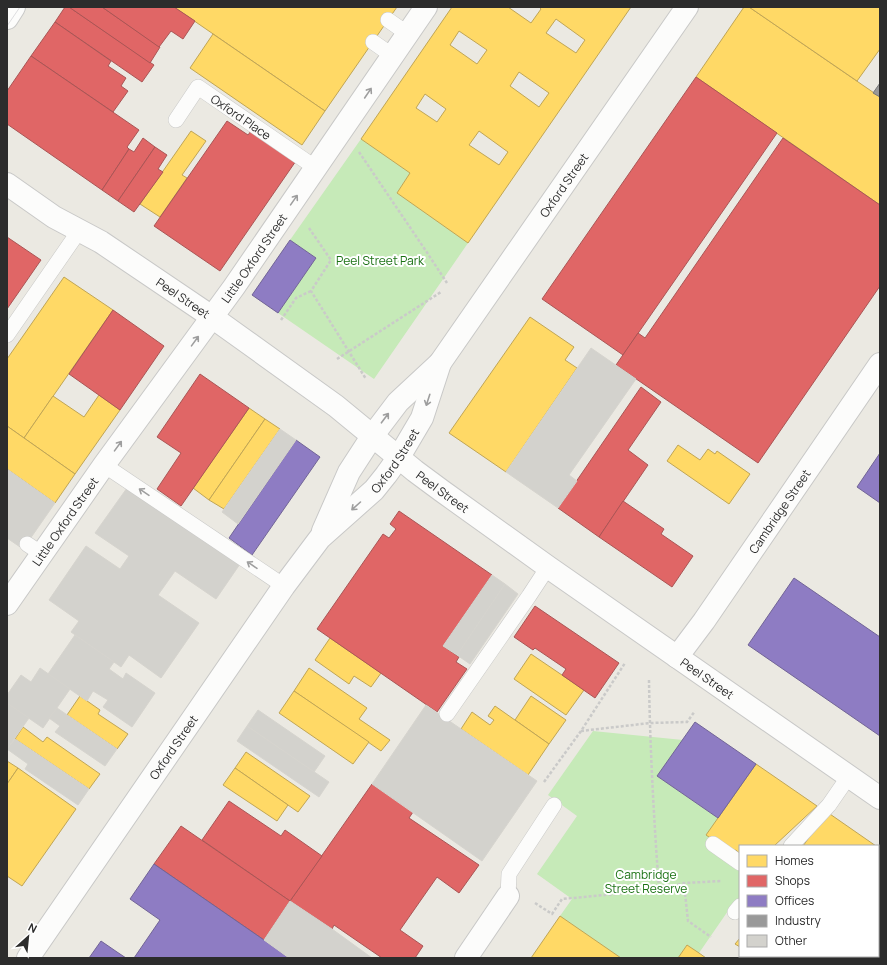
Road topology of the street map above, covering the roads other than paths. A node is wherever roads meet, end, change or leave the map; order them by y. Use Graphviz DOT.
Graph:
graph roads {
  1 [pos="14,7"];
  2 [pos="426,7"];
  3 [pos="687,7"];
  4 [pos="7,18"];
  5 [pos="388,20"];
  6 [pos="408,34"];
  7 [pos="373,42"];
  8 [pos="393,56"];
  9 [pos="176,120"];
  10 [pos="316,168"];
  11 [pos="7,184"];
  12 [pos="79,231"];
  13 [pos="212,317"];
  14 [pos="7,335"];
  15 [pos="440,363"];
  16 [pos="880,364"];
  17 [pos="373,435"];
  18 [pos="399,457"];
  19 [pos="104,465"];
  20 [pos="320,538"];
  21 [pos="548,567"];
  22 [pos="284,586"];
  23 [pos="7,604"];
  24 [pos="677,657"];
  25 [pos="447,714"];
  26 [pos="849,776"];
  27 [pos="880,798"];
  28 [pos="554,805"];
  29 [pos="712,844"];
  30 [pos="792,845"];
  31 [pos="739,862"];
  32 [pos="508,896"];
  33 [pos="28,958"];
  34 [pos="466,958"];
  1 -- 4 [label="street"];
  2 -- 6 [label="street, Little Oxford Street"];
  3 -- 15 [label="street, Oxford Street"];
  5 -- 6 [label="lane"];
  6 -- 8 [label="street, Little Oxford Street"];
  7 -- 8 [label="lane"];
  10 -- 8 [label="street, Little Oxford Street, one-way"];
  9 -- 10 [label="lane, Oxford Place"];
  13 -- 10 [label="street, Little Oxford Street, one-way"];
  11 -- 12 [label="street, Peel Street"];
  12 -- 13 [label="street, Peel Street"];
  12 -- 14 [label="lane"];
  13 -- 17 [label="street, Peel Street"];
  19 -- 13 [label="street, Little Oxford Street, one-way"];
  17 -- 15 [label="street, Oxford Street, one-way"];
  15 -- 18 [label="street, Oxford Street, one-way"];
  16 -- 24 [label="street, Cambridge Street"];
  17 -- 18 [label="street, Peel Street"];
  17 -- 20 [label="street, Oxford Street"];
  18 -- 20 [label="street, Oxford Street, one-way"];
  18 -- 21 [label="street, Peel Street"];
  22 -- 19 [label="lane, one-way"];
  19 -- 23 [label="street, Little Oxford Street"];
  20 -- 22 [label="street, Oxford Street"];
  21 -- 24 [label="street, Peel Street"];
  21 -- 25 [label="lane"];
  22 -- 33 [label="street, Oxford Street"];
  24 -- 26 [label="street, Peel Street"];
  26 -- 27 [label="street, Peel Street"];
  26 -- 30 [label="lane"];
  28 -- 32 [label="lane"];
  29 -- 31 [label="lane"];
  32 -- 34 [label="street"];
}
